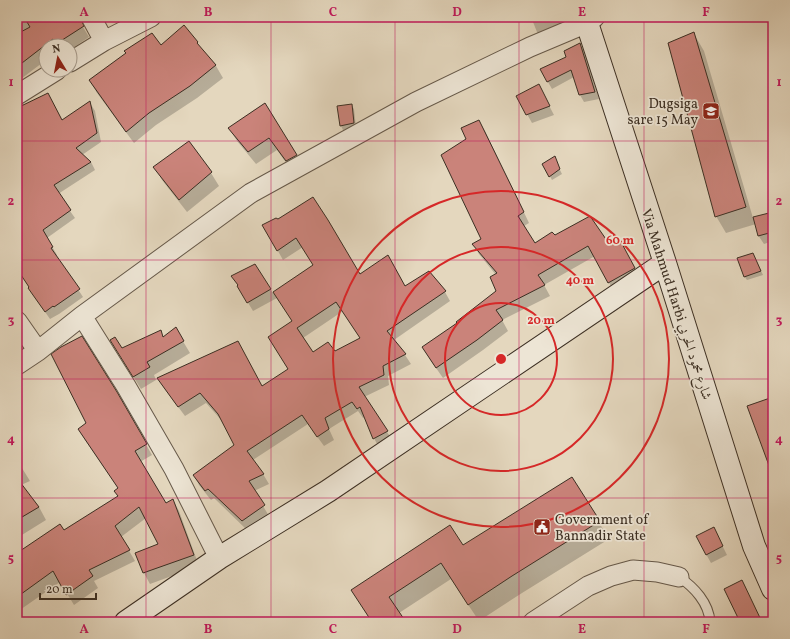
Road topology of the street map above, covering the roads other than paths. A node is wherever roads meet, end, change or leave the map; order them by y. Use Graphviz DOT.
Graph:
graph roads {
  1 [pos="91,17"];
  2 [pos="151,17"];
  3 [pos="589,19"];
  4 [pos="104,41"];
  5 [pos="78,57"];
  6 [pos="40,78"];
  7 [pos="19,88"];
  8 [pos="665,263"];
  9 [pos="82,316"];
  10 [pos="17,321"];
  11 [pos="38,351"];
  12 [pos="17,365"];
  13 [pos="219,558"];
  14 [pos="679,577"];
  15 [pos="773,589"];
  16 [pos="126,622"];
  17 [pos="533,622"];
  18 [pos="710,622"];
  1 -- 4 [label="street"];
  2 -- 4 [label="street"];
  3 -- 8 [label="street, Via Mahmud Harbi شارع محمود الحربي"];
  3 -- 9 [label="street"];
  4 -- 5 [label="street"];
  6 -- 7 [label="street"];
  8 -- 13 [label="street"];
  8 -- 15 [label="street, Via Mahmud Harbi شارع محمود الحربي"];
  9 -- 11 [label="street"];
  9 -- 13 [label="street"];
  10 -- 11 [label="street"];
  11 -- 12 [label="street"];
  13 -- 16 [label="street"];
  14 -- 17 [label="street"];
  14 -- 18 [label="lane"];
}
